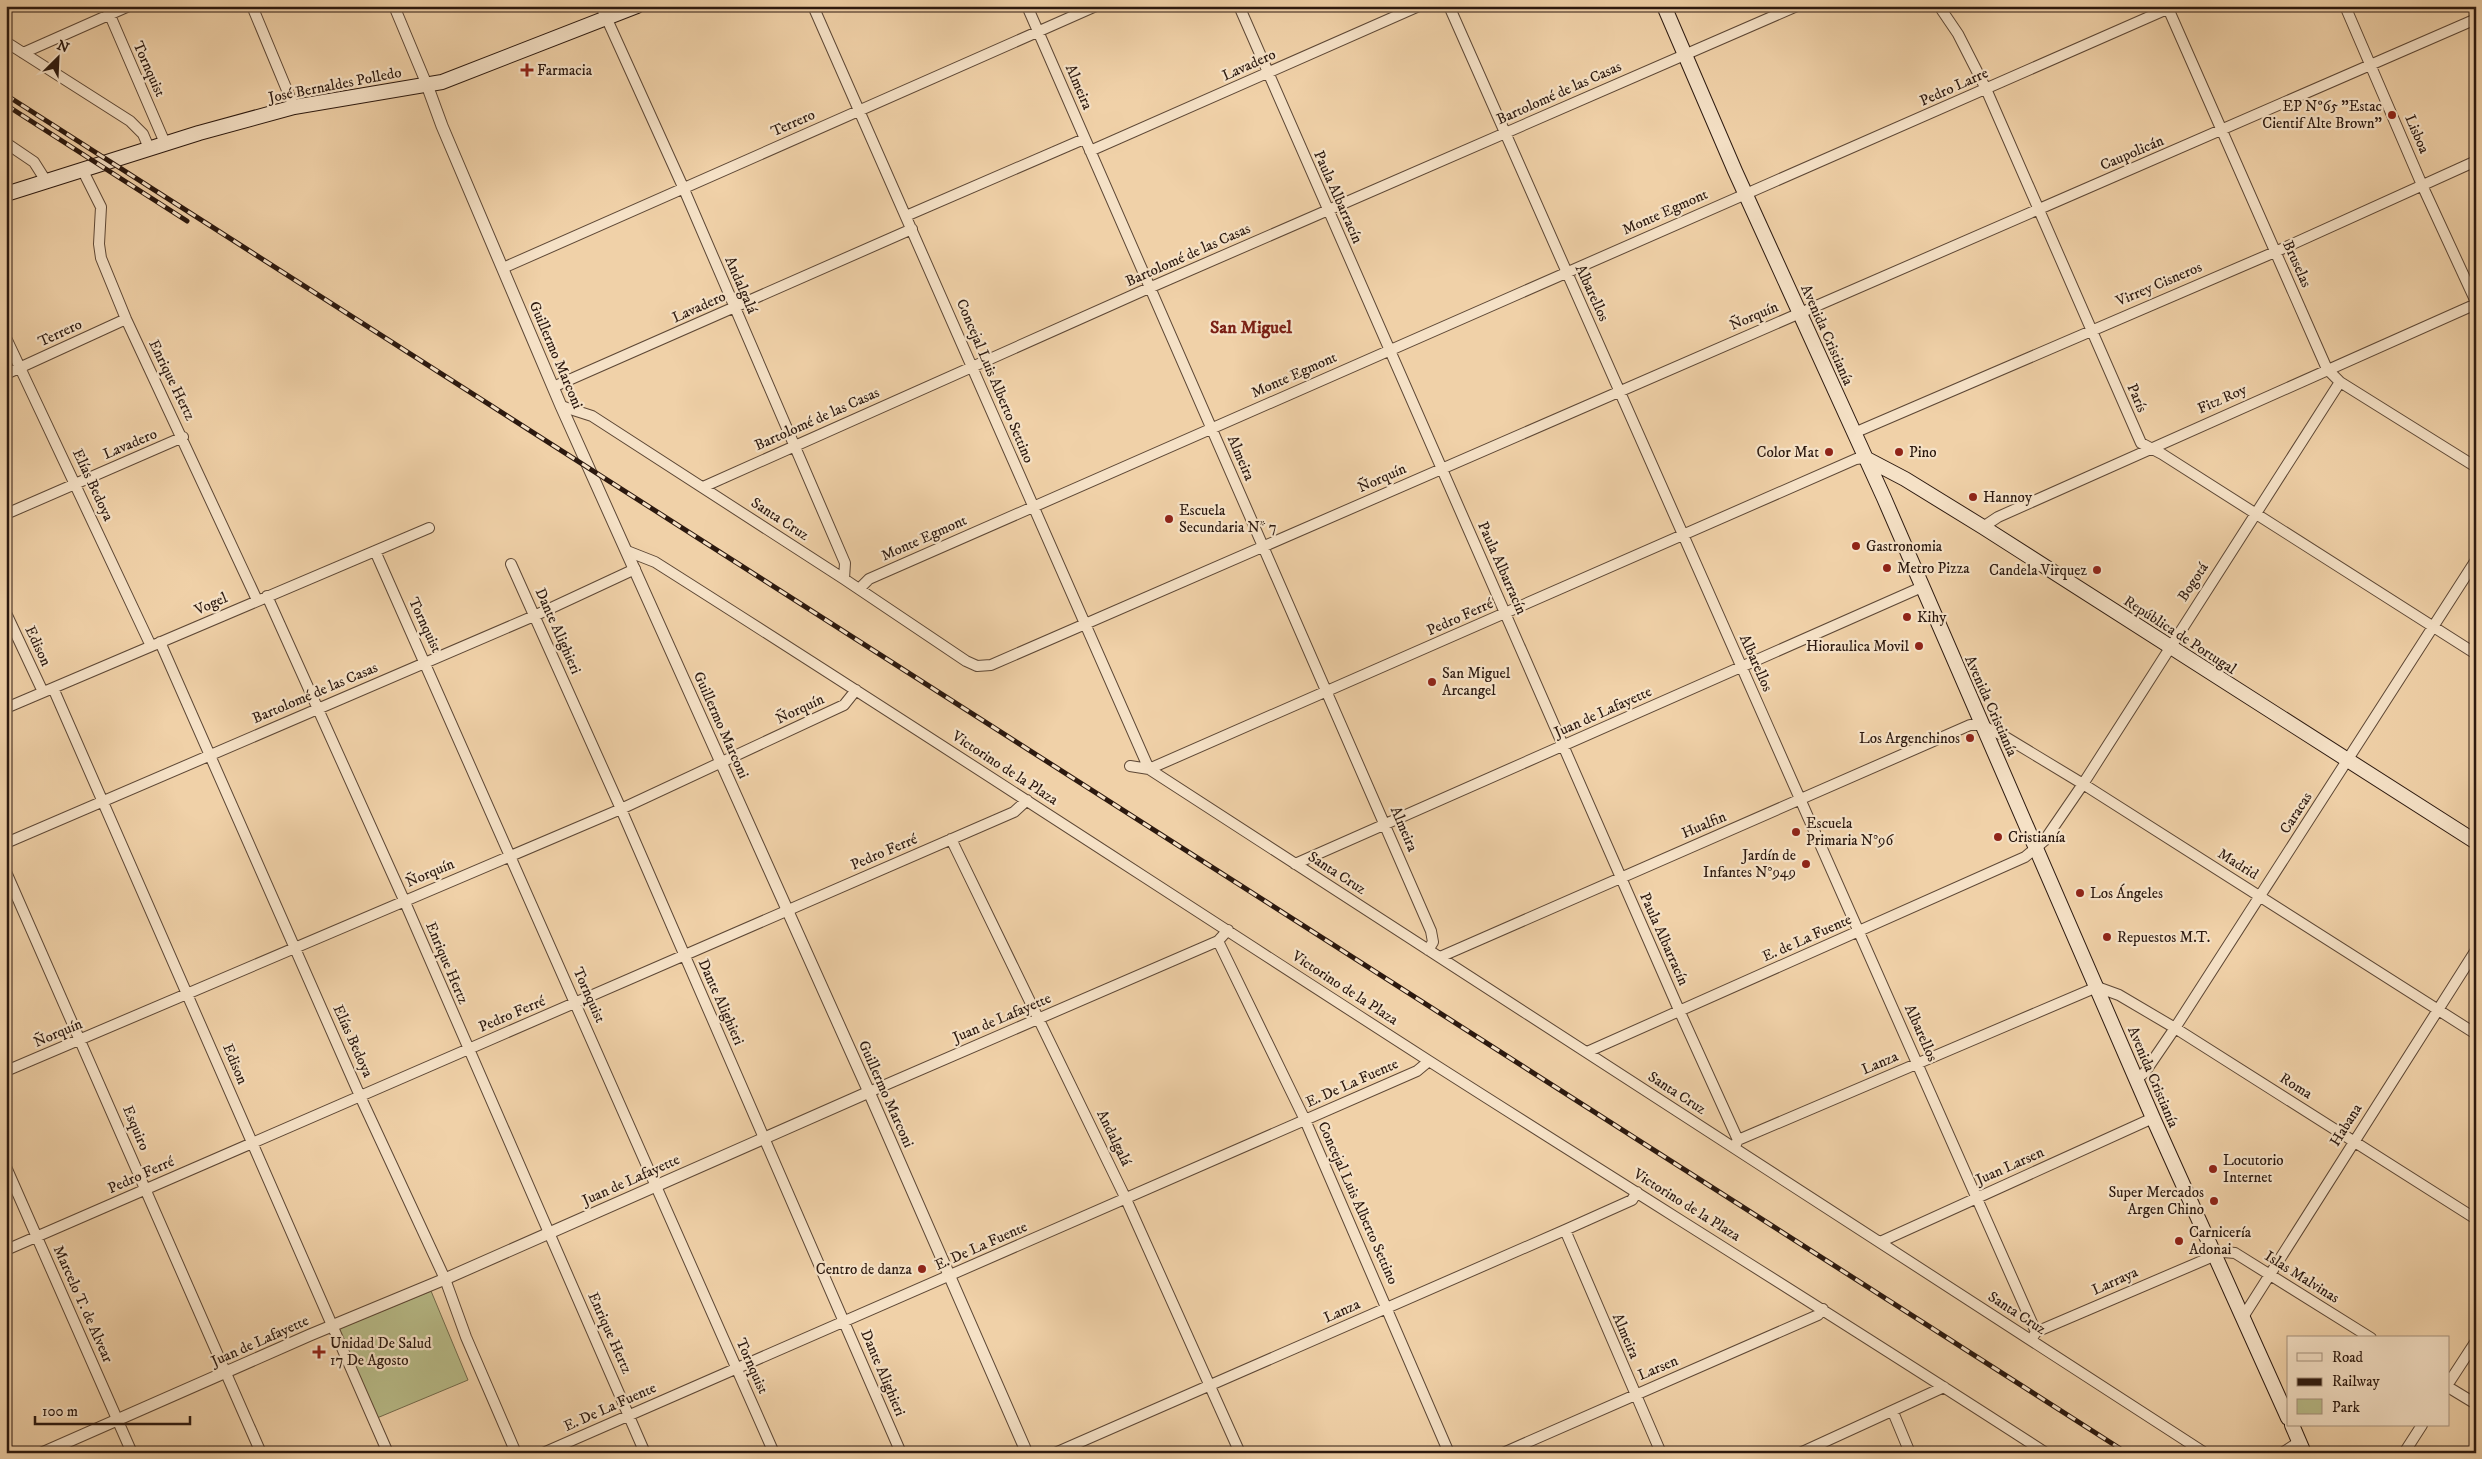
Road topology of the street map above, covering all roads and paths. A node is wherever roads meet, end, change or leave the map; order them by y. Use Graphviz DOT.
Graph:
graph roads {
  1 [pos="129,6"];
  2 [pos="252,6"];
  3 [pos="394,6"];
  4 [pos="637,6"];
  5 [pos="814,6"];
  6 [pos="1027,6"];
  7 [pos="1096,6"];
  8 [pos="1239,6"];
  9 [pos="1419,6"];
  10 [pos="1449,6"];
  11 [pos="1664,6"];
  12 [pos="1797,6"];
  13 [pos="1939,6"];
  14 [pos="2346,6"];
  15 [pos="2170,7"];
  16 [pos="107,10"];
  17 [pos="604,12"];
  18 [pos="2476,19"];
  19 [pos="1039,32"];
  20 [pos="6,42"];
  21 [pos="23,53"];
  22 [pos="1685,54"];
  23 [pos="2371,64"];
  24 [pos="1268,73"];
  25 [pos="427,85"];
  26 [pos="1986,89"];
  27 [pos="294,107"];
  28 [pos="859,110"];
  29 [pos="2221,131"];
  30 [pos="1505,133"];
  31 [pos="1084,139"];
  32 [pos="6,143"];
  33 [pos="165,143"];
  34 [pos="150,148"];
  35 [pos="1090,151"];
  36 [pos="2476,161"];
  37 [pos="82,169"];
  38 [pos="46,181"];
  39 [pos="2422,185"];
  40 [pos="683,187"];
  41 [pos="6,194"];
  42 [pos="1746,194"];
  43 [pos="2038,209"];
  44 [pos="1328,211"];
  45 [pos="906,216"];
  46 [pos="912,229"];
  47 [pos="2275,252"];
  48 [pos="503,268"];
  49 [pos="1566,272"];
  50 [pos="2463,272"];
  51 [pos="2476,281"];
  52 [pos="1149,288"];
  53 [pos="2476,303"];
  54 [pos="735,308"];
  55 [pos="1799,313"];
  56 [pos="126,320"];
  57 [pos="2090,330"];
  58 [pos="6,338"];
  59 [pos="1388,350"];
  60 [pos="973,366"];
  61 [pos="20,368"];
  62 [pos="2327,369"];
  63 [pos="6,374"];
  64 [pos="2340,382"];
  65 [pos="553,387"];
  66 [pos="1620,390"];
  67 [pos="561,406"];
  68 [pos="1212,428"];
  69 [pos="1854,434"];
  70 [pos="183,437"];
  71 [pos="794,445"];
  72 [pos="2150,448"];
  73 [pos="1866,458"];
  74 [pos="1441,468"];
  75 [pos="2476,468"];
  76 [pos="76,484"];
  77 [pos="703,487"];
  78 [pos="1033,507"];
  79 [pos="2256,513"];
  80 [pos="6,514"];
  81 [pos="1983,527"];
  82 [pos="429,528"];
  83 [pos="1684,535"];
  84 [pos="1263,546"];
  85 [pos="375,551"];
  86 [pos="627,551"];
  87 [pos="2476,560"];
  88 [pos="511,564"];
  89 [pos="635,569"];
  90 [pos="844,578"];
  91 [pos="1922,588"];
  92 [pos="859,589"];
  93 [pos="262,598"];
  94 [pos="6,613"];
  95 [pos="1506,613"];
  96 [pos="534,616"];
  97 [pos="1085,625"];
  98 [pos="2434,627"];
  99 [pos="156,644"];
  100 [pos="2170,647"];
  101 [pos="2476,654"];
  102 [pos="426,662"];
  103 [pos="977,666"];
  104 [pos="1742,666"];
  105 [pos="48,690"];
  106 [pos="856,690"];
  107 [pos="1327,692"];
  108 [pos="6,708"];
  109 [pos="318,708"];
  110 [pos="1981,725"];
  111 [pos="1564,746"];
  112 [pos="209,754"];
  113 [pos="2347,761"];
  114 [pos="722,762"];
  115 [pos="1130,766"];
  116 [pos="1149,769"];
  117 [pos="2083,784"];
  118 [pos="103,800"];
  119 [pos="1027,800"];
  120 [pos="1800,800"];
  121 [pos="621,808"];
  122 [pos="1385,824"];
  123 [pos="952,839"];
  124 [pos="2476,842"];
  125 [pos="6,843"];
  126 [pos="2037,848"];
  127 [pos="511,855"];
  128 [pos="1295,864"];
  129 [pos="6,872"];
  130 [pos="1621,878"];
  131 [pos="2260,896"];
  132 [pos="404,900"];
  133 [pos="787,911"];
  134 [pos="1228,930"];
  135 [pos="1859,932"];
  136 [pos="1218,941"];
  137 [pos="296,948"];
  138 [pos="1428,950"];
  139 [pos="2476,950"];
  140 [pos="684,956"];
  141 [pos="1440,957"];
  142 [pos="2097,986"];
  143 [pos="188,992"];
  144 [pos="576,1003"];
  145 [pos="1679,1010"];
  146 [pos="2438,1010"];
  147 [pos="1040,1018"];
  148 [pos="2175,1028"];
  149 [pos="2476,1034"];
  150 [pos="82,1040"];
  151 [pos="468,1049"];
  152 [pos="1587,1052"];
  153 [pos="1429,1061"];
  154 [pos="1918,1063"];
  155 [pos="6,1072"];
  156 [pos="2137,1079"];
  157 [pos="869,1092"];
  158 [pos="360,1096"];
  159 [pos="2153,1118"];
  160 [pos="1305,1120"];
  161 [pos="764,1139"];
  162 [pos="2354,1140"];
  163 [pos="252,1142"];
  164 [pos="1736,1144"];
  165 [pos="6,1166"];
  166 [pos="656,1186"];
  167 [pos="146,1189"];
  168 [pos="1638,1192"];
  169 [pos="1126,1197"];
  170 [pos="1976,1199"];
  171 [pos="2476,1219"];
  172 [pos="1564,1230"];
  173 [pos="549,1232"];
  174 [pos="37,1237"];
  175 [pos="1880,1242"];
  176 [pos="6,1250"];
  177 [pos="2214,1254"];
  178 [pos="2271,1274"];
  179 [pos="950,1276"];
  180 [pos="445,1279"];
  181 [pos="1387,1307"];
  182 [pos="1823,1309"];
  183 [pos="2243,1317"];
  184 [pos="845,1322"];
  185 [pos="333,1326"];
  186 [pos="2033,1336"];
  187 [pos="2368,1336"];
  188 [pos="2476,1341"];
  189 [pos="737,1368"];
  190 [pos="226,1372"];
  191 [pos="2450,1382"];
  192 [pos="1210,1386"];
  193 [pos="2450,1386"];
  194 [pos="1944,1387"];
  195 [pos="1635,1394"];
  196 [pos="2476,1404"];
  197 [pos="1893,1412"];
  198 [pos="629,1415"];
  199 [pos="2287,1416"];
  200 [pos="118,1420"];
  201 [pos="2292,1426"];
  202 [pos="2421,1426"];
  203 [pos="2302,1448"];
  204 [pos="42,1453"];
  205 [pos="132,1453"];
  206 [pos="261,1453"];
  207 [pos="388,1453"];
  208 [pos="516,1453"];
  209 [pos="543,1453"];
  210 [pos="645,1453"];
  211 [pos="774,1453"];
  212 [pos="901,1453"];
  213 [pos="1027,1453"];
  214 [pos="1055,1453"];
  215 [pos="1240,1453"];
  216 [pos="1449,1453"];
  217 [pos="1503,1453"];
  218 [pos="1661,1453"];
  219 [pos="1800,1453"];
  220 [pos="1910,1453"];
  221 [pos="2046,1453"];
  222 [pos="2205,1453"];
  223 [pos="2282,1453"];
  224 [pos="2404,1453"];
  1 -- 16 [label="street"];
  2 -- 27 [label="street"];
  3 -- 25 [label="street, Guillermo Marconi"];
  4 -- 17 [label="main road, José Bernaldes Polledo"];
  5 -- 28 [label="street, Concejal Luis Alberto Settino"];
  6 -- 19 [label="street, Almeira"];
  7 -- 19 [label="street, Terrero"];
  8 -- 24 [label="street, Paula Albarracín"];
  9 -- 24 [label="street, Lavadero"];
  10 -- 30 [label="street, Albarellos"];
  11 -- 22 [label="main road, Avenida Cristianía"];
  12 -- 22 [label="street, Bartolomé de las Casas"];
  13 -- 26 [label="street, París"];
  14 -- 23 [label="street, Lisboa"];
  15 -- 26 [label="street, Pedro Larre"];
  15 -- 29 [label="street, Bruselas"];
  16 -- 21 [label="street"];
  16 -- 33 [label="street, Tornquist"];
  17 -- 25 [label="main road, José Bernaldes Polledo"];
  17 -- 40 [label="street, Andalgalá"];
  18 -- 23 [label="street, Caupolicán"];
  19 -- 28 [label="street, Terrero"];
  19 -- 31 [label="street, Almeira"];
  20 -- 21 [label="street"];
  21 -- 34 [label="street"];
  22 -- 30 [label="street, Bartolomé de las Casas"];
  22 -- 42 [label="main road, Avenida Cristianía"];
  23 -- 29 [label="street, Caupolicán"];
  23 -- 39 [label="street, Lisboa"];
  24 -- 35 [label="street, Lavadero"];
  24 -- 44 [label="street, Paula Albarracín"];
  25 -- 27 [label="main road, José Bernaldes Polledo"];
  25 -- 48 [label="street, Guillermo Marconi"];
  26 -- 42 [label="street, Pedro Larre"];
  26 -- 43 [label="street, París"];
  27 -- 33 [label="main road, José Bernaldes Polledo"];
  28 -- 40 [label="street, Terrero"];
  28 -- 45 [label="street, Concejal Luis Alberto Settino"];
  29 -- 43 [label="street, Caupolicán"];
  29 -- 47 [label="street, Bruselas"];
  30 -- 44 [label="street, Bartolomé de las Casas"];
  30 -- 49 [label="street, Albarellos"];
  31 -- 35 [label="street, Almeira"];
  31 -- 45 [label="street"];
  32 -- 38 [label="street"];
  33 -- 34 [label="main road, José Bernaldes Polledo"];
  34 -- 37 [label="main road, José Bernaldes Polledo"];
  35 -- 52 [label="street, Almeira"];
  36 -- 39 [label="street, Virrey Cisneros"];
  37 -- 38 [label="main road, José Bernaldes Polledo"];
  37 -- 56 [label="street, Enrique Hertz"];
  38 -- 41 [label="main road, José Bernaldes Polledo"];
  39 -- 47 [label="street, Virrey Cisneros"];
  39 -- 50 [label="street, Lisboa"];
  40 -- 48 [label="street, Terrero"];
  40 -- 54 [label="street, Andalgalá"];
  42 -- 49 [label="street, Monte Egmont"];
  42 -- 55 [label="main road, Avenida Cristianía"];
  43 -- 55 [label="street, Caupolicán"];
  43 -- 57 [label="street, París"];
  44 -- 52 [label="street, Bartolomé de las Casas"];
  44 -- 59 [label="street, Paula Albarracín"];
  45 -- 46 [label="street, Concejal Luis Alberto Settino"];
  46 -- 54 [label="street, Lavadero"];
  46 -- 60 [label="street, Concejal Luis Alberto Settino"];
  47 -- 57 [label="street, Virrey Cisneros"];
  47 -- 62 [label="street, Bruselas"];
  48 -- 65 [label="street, Guillermo Marconi"];
  49 -- 59 [label="street, Monte Egmont"];
  49 -- 66 [label="street, Albarellos"];
  50 -- 51 [label="street"];
  50 -- 53 [label="street, Lisboa"];
  52 -- 60 [label="street, Bartolomé de las Casas"];
  52 -- 68 [label="street, Almeira"];
  53 -- 62 [label="street, Fitz Roy"];
  54 -- 65 [label="street, Lavadero"];
  54 -- 71 [label="street, Andalgalá"];
  55 -- 66 [label="street, Ñorquín"];
  55 -- 69 [label="main road, Avenida Cristianía"];
  56 -- 61 [label="street, Terrero"];
  56 -- 70 [label="street, Enrique Hertz"];
  57 -- 69 [label="street, Virrey Cisneros"];
  57 -- 72 [label="street, París"];
  58 -- 61 [label="street, Elías Bedoya"];
  59 -- 68 [label="street, Monte Egmont"];
  59 -- 74 [label="street, Paula Albarracín"];
  60 -- 71 [label="street, Bartolomé de las Casas"];
  60 -- 78 [label="street, Concejal Luis Alberto Settino"];
  61 -- 63 [label="street, Terrero"];
  61 -- 76 [label="street, Elías Bedoya"];
  62 -- 64 [label="street, Bruselas"];
  62 -- 72 [label="street, Fitz Roy"];
  64 -- 75 [label="street, Bruselas"];
  64 -- 79 [label="street, Bogotá"];
  65 -- 67 [label="street, Guillermo Marconi"];
  66 -- 74 [label="street, Ñorquín"];
  66 -- 83 [label="street, Albarellos"];
  67 -- 77 [label="street, Santa Cruz"];
  67 -- 86 [label="street, Guillermo Marconi"];
  68 -- 78 [label="street, Monte Egmont"];
  68 -- 84 [label="street, Almeira"];
  69 -- 73 [label="main road, Avenida Cristianía"];
  70 -- 76 [label="street, Lavadero"];
  70 -- 93 [label="street, Enrique Hertz"];
  71 -- 77 [label="street, Bartolomé de las Casas"];
  71 -- 90 [label="street, Andalgalá"];
  72 -- 79 [label="street, París"];
  72 -- 81 [label="street, Fitz Roy"];
  73 -- 81 [label="main road, República de Portugal"];
  73 -- 83 [label="street, Pedro Ferré"];
  73 -- 91 [label="main road, Avenida Cristianía"];
  74 -- 84 [label="street, Ñorquín"];
  74 -- 95 [label="street, Paula Albarracín"];
  76 -- 80 [label="street, Lavadero"];
  76 -- 99 [label="street, Elías Bedoya"];
  77 -- 90 [label="street, Santa Cruz"];
  78 -- 92 [label="street, Monte Egmont"];
  78 -- 97 [label="street, Concejal Luis Alberto Settino"];
  79 -- 98 [label="street, París"];
  79 -- 100 [label="street, Bogotá"];
  81 -- 100 [label="main road, República de Portugal"];
  82 -- 85 [label="street, Vogel"];
  83 -- 95 [label="street, Pedro Ferré"];
  83 -- 104 [label="street, Albarellos"];
  84 -- 97 [label="street, Ñorquín"];
  84 -- 107 [label="street, Almeira"];
  85 -- 93 [label="street, Vogel"];
  85 -- 102 [label="street, Tornquist"];
  86 -- 89 [label="street, Guillermo Marconi"];
  86 -- 106 [label="street, Victorino de la Plaza"];
  87 -- 98 [label="street, Caracas"];
  88 -- 96 [label="street, Dante Alighieri"];
  89 -- 96 [label="street, Bartolomé de las Casas"];
  89 -- 114 [label="street, Guillermo Marconi"];
  90 -- 92 [label="street, Santa Cruz"];
  91 -- 104 [label="street, Juan de Lafayette"];
  91 -- 110 [label="main road, Avenida Cristianía"];
  92 -- 103 [label="street, Santa Cruz"];
  93 -- 99 [label="street, Vogel"];
  93 -- 109 [label="street, Enrique Hertz"];
  94 -- 105 [label="street, Edison"];
  95 -- 107 [label="street, Pedro Ferré"];
  95 -- 111 [label="street, Paula Albarracín"];
  96 -- 102 [label="street, Bartolomé de las Casas"];
  96 -- 121 [label="street, Dante Alighieri"];
  97 -- 103 [label="street, Ñorquín"];
  97 -- 116 [label="street, Concejal Luis Alberto Settino"];
  98 -- 101 [label="street, París"];
  98 -- 113 [label="street, Caracas"];
  99 -- 105 [label="street, Vogel"];
  99 -- 112 [label="street, Elías Bedoya"];
  100 -- 113 [label="main road, República de Portugal"];
  100 -- 117 [label="street, Bogotá"];
  102 -- 109 [label="street, Bartolomé de las Casas"];
  102 -- 127 [label="street, Tornquist"];
  104 -- 111 [label="street, Juan de Lafayette"];
  104 -- 120 [label="street, Albarellos"];
  105 -- 108 [label="street, Vogel"];
  105 -- 118 [label="street, Edison"];
  106 -- 114 [label="street, Ñorquín"];
  106 -- 119 [label="street, Victorino de la Plaza"];
  107 -- 116 [label="street, Pedro Ferré"];
  107 -- 122 [label="street, Almeira"];
  109 -- 112 [label="street, Bartolomé de las Casas"];
  109 -- 132 [label="street, Enrique Hertz"];
  110 -- 117 [label="street, Madrid"];
  110 -- 120 [label="street, Hualfin"];
  110 -- 126 [label="main road, Avenida Cristianía"];
  111 -- 122 [label="street, Juan de Lafayette"];
  111 -- 130 [label="street, Paula Albarracín"];
  112 -- 118 [label="street, Bartolomé de las Casas"];
  112 -- 137 [label="street, Elías Bedoya"];
  113 -- 124 [label="main road, República de Portugal"];
  113 -- 131 [label="street, Caracas"];
  114 -- 121 [label="street, Ñorquín"];
  114 -- 133 [label="street, Guillermo Marconi"];
  115 -- 116 [label="street, Santa Cruz"];
  116 -- 128 [label="street, Santa Cruz"];
  117 -- 126 [label="street, Bogotá"];
  117 -- 131 [label="street, Madrid"];
  118 -- 125 [label="street, Bartolomé de las Casas"];
  118 -- 143 [label="street, Edison"];
  119 -- 123 [label="street, Pedro Ferré"];
  119 -- 134 [label="street, Victorino de la Plaza"];
  120 -- 130 [label="street, Hualfin"];
  120 -- 135 [label="street, Albarellos"];
  121 -- 127 [label="street, Ñorquín"];
  121 -- 140 [label="street, Dante Alighieri"];
  122 -- 128 [label="street, Juan de Lafayette"];
  122 -- 138 [label="street, Almeira"];
  123 -- 133 [label="street, Pedro Ferré"];
  123 -- 147 [label="street, Andalgalá"];
  126 -- 135 [label="street, E. de La Fuente"];
  126 -- 142 [label="main road, Avenida Cristianía"];
  127 -- 132 [label="street, Ñorquín"];
  127 -- 144 [label="street, Tornquist"];
  128 -- 138 [label="street, Santa Cruz"];
  129 -- 150 [label="street, Esquiro"];
  130 -- 141 [label="street, Hualfin"];
  130 -- 145 [label="street, Paula Albarracín"];
  131 -- 146 [label="street, Madrid"];
  131 -- 148 [label="street, Caracas"];
  132 -- 137 [label="street, Ñorquín"];
  132 -- 151 [label="street, Enrique Hertz"];
  133 -- 140 [label="street, Pedro Ferré"];
  133 -- 157 [label="street, Guillermo Marconi"];
  134 -- 136 [label="street, Juan de Lafayette"];
  134 -- 153 [label="street, Victorino de la Plaza"];
  135 -- 145 [label="street, E. de La Fuente"];
  135 -- 154 [label="street, Albarellos"];
  136 -- 147 [label="street, Juan de Lafayette"];
  136 -- 160 [label="street, Concejal Luis Alberto Settino"];
  137 -- 143 [label="street, Ñorquín"];
  137 -- 158 [label="street, Elías Bedoya"];
  138 -- 141 [label="street, Santa Cruz"];
  139 -- 146 [label="street, Habana"];
  140 -- 144 [label="street, Pedro Ferré"];
  140 -- 161 [label="street, Dante Alighieri"];
  141 -- 152 [label="street, Santa Cruz"];
  142 -- 148 [label="street, Roma"];
  142 -- 154 [label="street, Lanza"];
  142 -- 156 [label="main road, Avenida Cristianía"];
  143 -- 150 [label="street, Ñorquín"];
  143 -- 163 [label="street, Edison"];
  144 -- 151 [label="street, Pedro Ferré"];
  144 -- 166 [label="street, Tornquist"];
  145 -- 152 [label="street, E. de La Fuente"];
  145 -- 164 [label="street, Paula Albarracín"];
  146 -- 149 [label="street, Madrid"];
  146 -- 162 [label="street, Habana"];
  147 -- 157 [label="street, Juan de Lafayette"];
  147 -- 169 [label="street, Andalgalá"];
  148 -- 156 [label="street, Caracas"];
  148 -- 162 [label="street, Roma"];
  150 -- 155 [label="street, Ñorquín"];
  150 -- 167 [label="street, Esquiro"];
  151 -- 158 [label="street, Pedro Ferré"];
  151 -- 173 [label="street, Enrique Hertz"];
  152 -- 164 [label="street, Santa Cruz"];
  153 -- 160 [label="street, E. De La Fuente"];
  153 -- 168 [label="street, Victorino de la Plaza"];
  154 -- 164 [label="street, Lanza"];
  154 -- 170 [label="street, Albarellos"];
  156 -- 159 [label="main road, Avenida Cristianía"];
  157 -- 161 [label="street, Juan de Lafayette"];
  157 -- 179 [label="street, Guillermo Marconi"];
  158 -- 163 [label="street, Pedro Ferré"];
  158 -- 180 [label="street, Elías Bedoya"];
  159 -- 170 [label="street, Juan Larsen"];
  159 -- 177 [label="main road, Avenida Cristianía"];
  160 -- 169 [label="street, E. De La Fuente"];
  160 -- 181 [label="street, Concejal Luis Alberto Settino"];
  161 -- 166 [label="street, Juan de Lafayette"];
  161 -- 184 [label="street, Dante Alighieri"];
  162 -- 171 [label="street, Roma"];
  162 -- 178 [label="street, Habana"];
  163 -- 167 [label="street, Pedro Ferré"];
  163 -- 185 [label="street, Edison"];
  164 -- 175 [label="street, Santa Cruz"];
  165 -- 174 [label="street, Marcelo T. de Alvear"];
  166 -- 173 [label="street, Juan de Lafayette"];
  166 -- 189 [label="street, Tornquist"];
  167 -- 174 [label="street, Pedro Ferré"];
  167 -- 190 [label="street, Esquiro"];
  168 -- 172 [label="street, Lanza"];
  168 -- 182 [label="street, Victorino de la Plaza"];
  169 -- 179 [label="street, E. De La Fuente"];
  169 -- 192 [label="street, Andalgalá"];
  170 -- 175 [label="street, Juan Larsen"];
  170 -- 186 [label="street, Albarellos"];
  172 -- 181 [label="street, Lanza"];
  172 -- 195 [label="street, Almeira"];
  173 -- 180 [label="street, Juan de Lafayette"];
  173 -- 198 [label="street, Enrique Hertz"];
  174 -- 176 [label="street, Pedro Ferré"];
  174 -- 200 [label="street, Marcelo T. de Alvear"];
  175 -- 186 [label="street, Santa Cruz"];
  177 -- 178 [label="street, Islas Malvinas"];
  177 -- 183 [label="main road, Avenida Cristianía"];
  177 -- 186 [label="street, Larraya"];
  178 -- 183 [label="street, Habana"];
  178 -- 187 [label="street, Islas Malvinas"];
  179 -- 184 [label="street, E. De La Fuente"];
  179 -- 213 [label="street, Guillermo Marconi"];
  180 -- 185 [label="street, Juan de Lafayette"];
  180 -- 208 [label="street, Elías Bedoya"];
  181 -- 192 [label="street, Lanza"];
  181 -- 216 [label="street, Concejal Luis Alberto Settino"];
  182 -- 194 [label="street, Victorino de la Plaza"];
  182 -- 195 [label="street, Larsen"];
  183 -- 199 [label="main road, Avenida Cristianía"];
  184 -- 189 [label="street, E. De La Fuente"];
  184 -- 212 [label="street, Dante Alighieri"];
  185 -- 190 [label="street, Juan de Lafayette"];
  185 -- 207 [label="street, Edison"];
  186 -- 222 [label="street, Santa Cruz"];
  188 -- 191 [label="street"];
  189 -- 198 [label="street, E. De La Fuente"];
  189 -- 211 [label="street, Tornquist"];
  190 -- 200 [label="street, Juan de Lafayette"];
  190 -- 206 [label="street, Esquiro"];
  192 -- 214 [label="street, Lanza"];
  192 -- 215 [label="street, Andalgalá"];
  193 -- 196 [label="street"];
  194 -- 197 [label="street"];
  194 -- 221 [label="street, Victorino de la Plaza"];
  195 -- 217 [label="street, Larsen"];
  195 -- 218 [label="street, Almeira"];
  197 -- 219 [label="street"];
  197 -- 220 [label="street"];
  198 -- 209 [label="street, E. De La Fuente"];
  198 -- 210 [label="street, Enrique Hertz"];
  200 -- 204 [label="street, Juan de Lafayette"];
  200 -- 205 [label="street, Marcelo T. de Alvear"];
  201 -- 203 [label="main road"];
  202 -- 224 [label="street"];
  203 -- 223 [label="street"];
}
